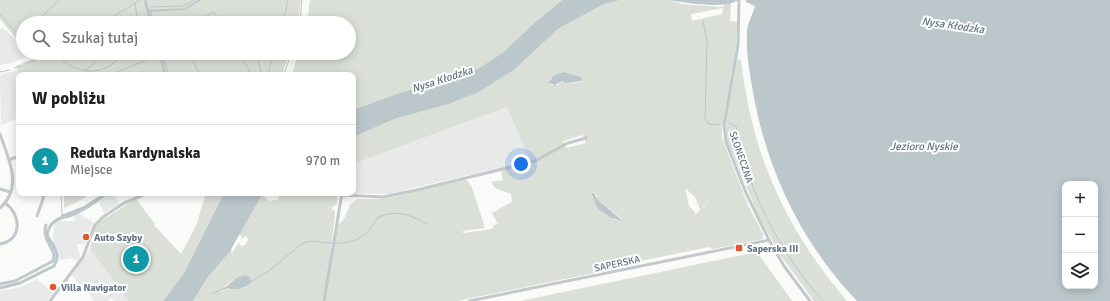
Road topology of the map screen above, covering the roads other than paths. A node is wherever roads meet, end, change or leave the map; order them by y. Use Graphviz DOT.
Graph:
graph roads {
  1 [pos="145,0"];
  2 [pos="200,0"];
  3 [pos="739,1"];
  4 [pos="148,11"];
  5 [pos="149,16"];
  6 [pos="162,60"];
  7 [pos="164,72"];
  8 [pos="0,134"];
  9 [pos="586,138"];
  10 [pos="16,157"];
  11 [pos="9,160"];
  12 [pos="0,189"];
  13 [pos="10,192"];
  14 [pos="356,195"];
  15 [pos="43,196"];
  16 [pos="141,196"];
  17 [pos="342,196"];
  18 [pos="5,204"];
  19 [pos="0,208"];
  20 [pos="37,216"];
  21 [pos="46,226"];
  22 [pos="769,240"];
  23 [pos="0,244"];
  24 [pos="0,284"];
  25 [pos="50,301"];
  26 [pos="324,301"];
  27 [pos="470,301"];
  28 [pos="810,301"];
  1 -- 4 [label="street"];
  2 -- 4 [label="street"];
  3 -- 22 [label="street, SŁONECZNA"];
  4 -- 5 [label="street"];
  6 -- 7 [label="street"];
  8 -- 11 [label="street"];
  9 -- 14 [label="street"];
  10 -- 11 [label="street"];
  11 -- 13 [label="street"];
  12 -- 13 [label="street"];
  13 -- 18 [label="street"];
  15 -- 20 [label="street"];
  16 -- 25 [label="street"];
  17 -- 26 [label="street"];
  18 -- 19 [label="street"];
  18 -- 23 [label="street"];
  21 -- 24 [label="street"];
  22 -- 27 [label="street, SAPERSKA"];
  22 -- 28 [label="street, SŁONECZNA"];
}
